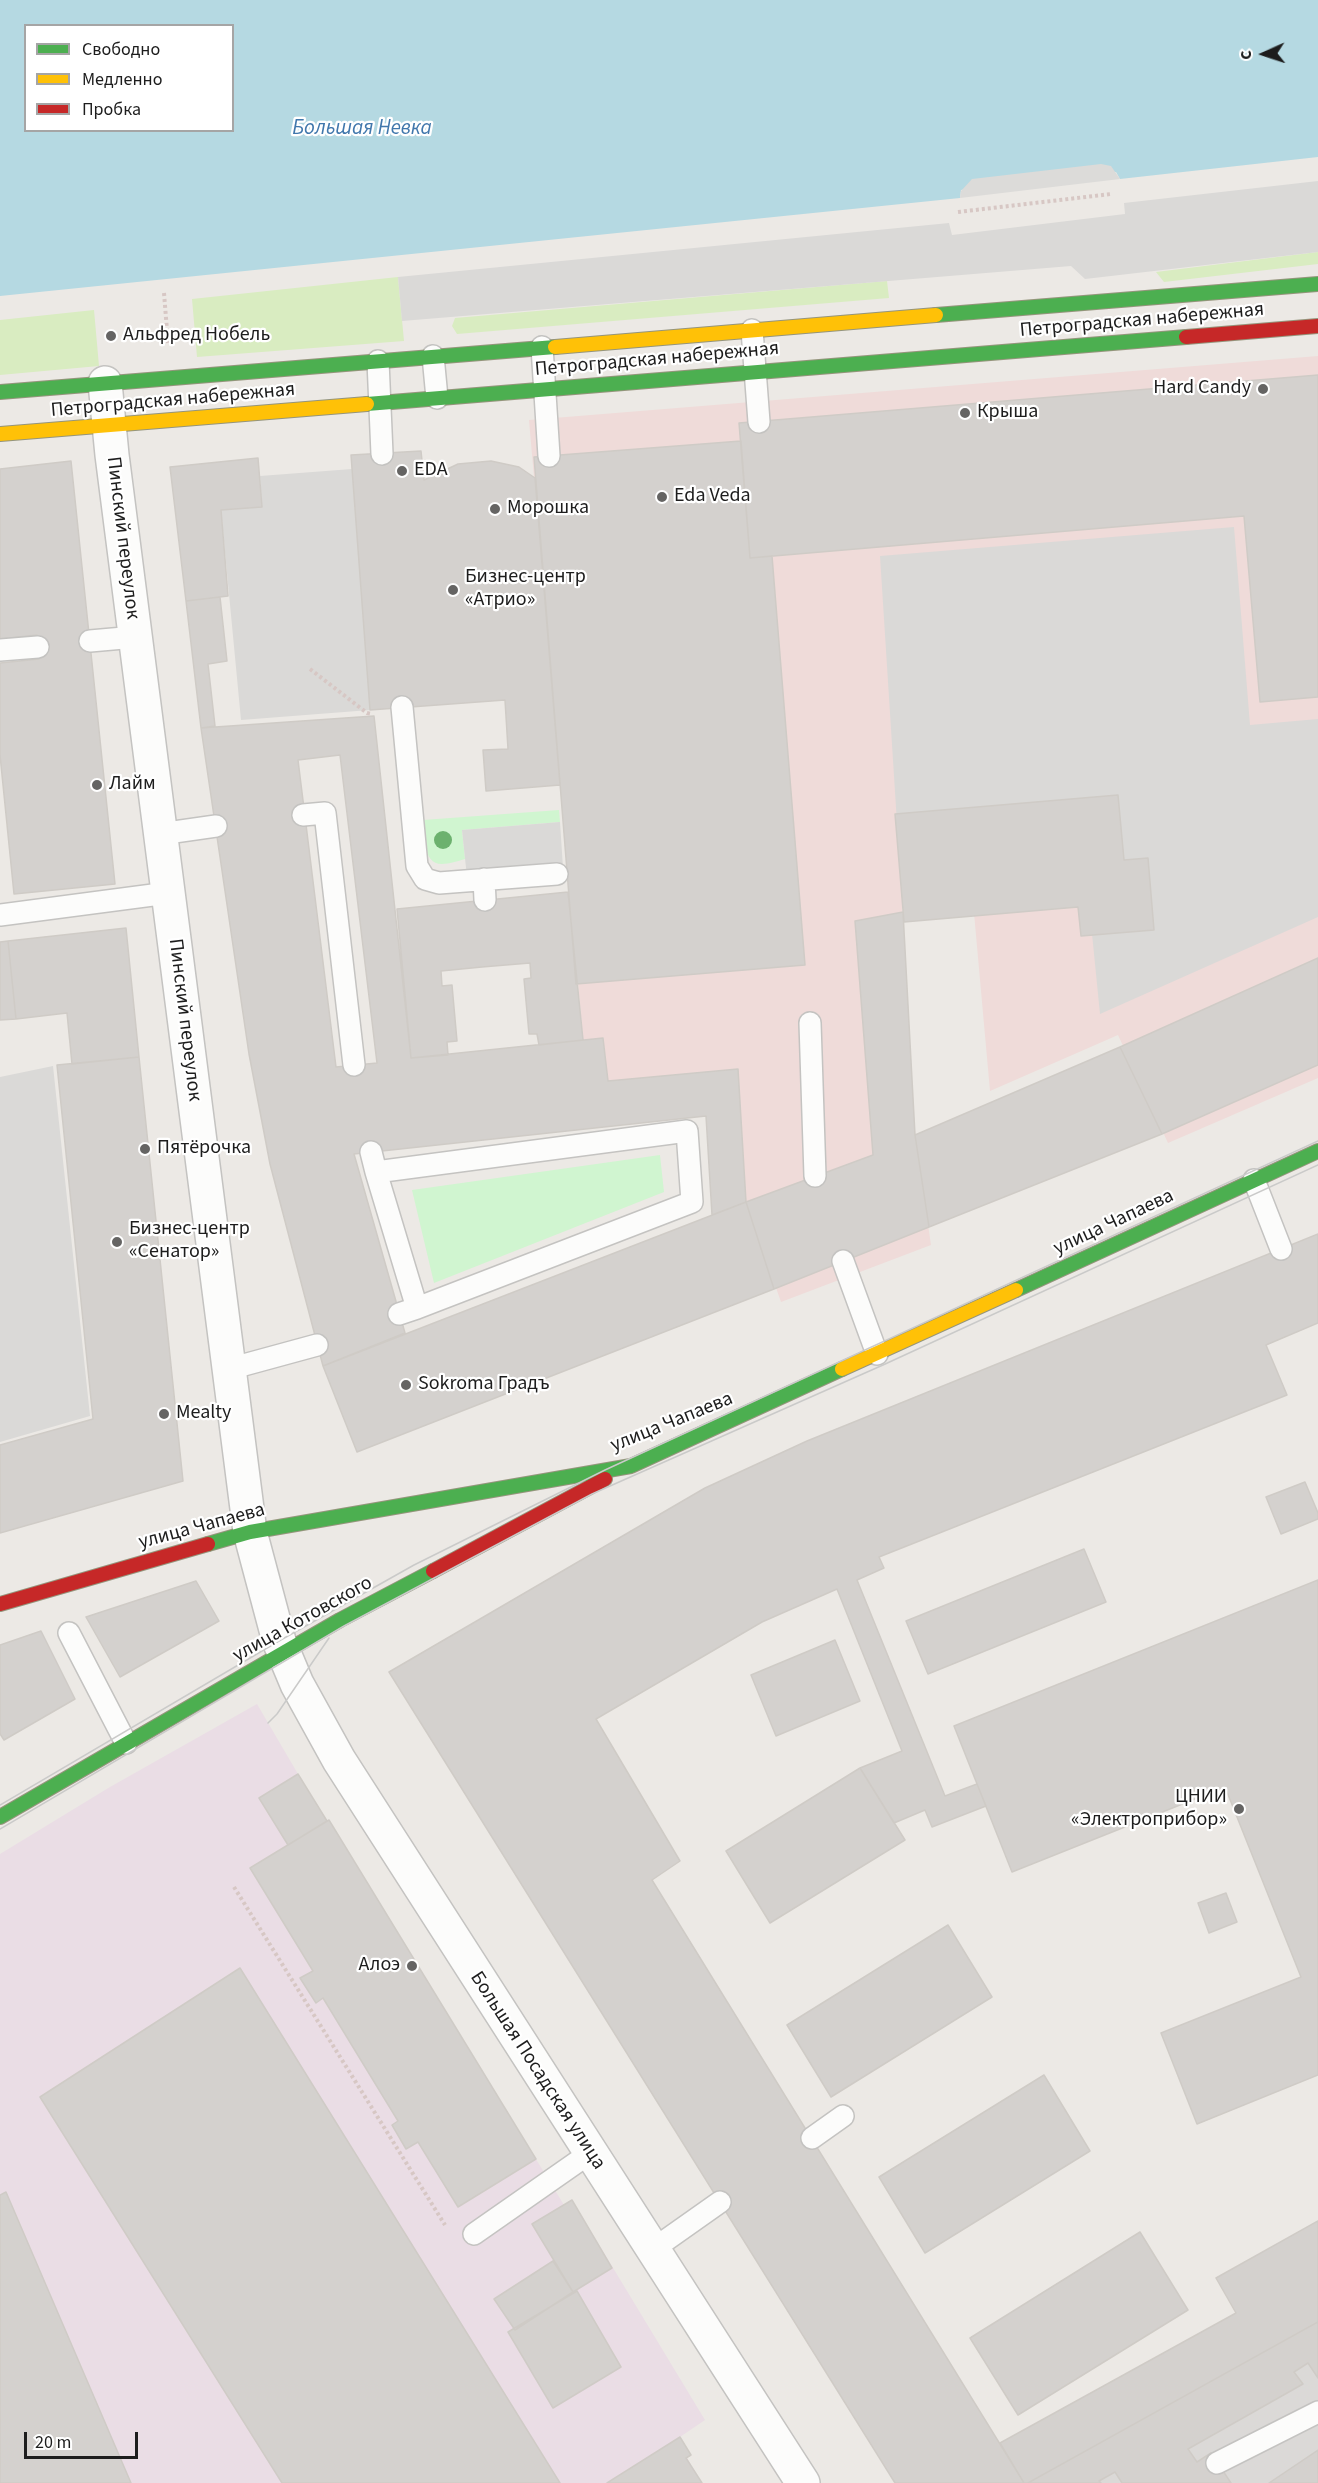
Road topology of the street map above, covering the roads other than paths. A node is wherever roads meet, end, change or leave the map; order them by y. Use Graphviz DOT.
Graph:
graph roads {
  1 [pos="1318,284"];
  2 [pos="1318,326"];
  3 [pos="752,330"];
  4 [pos="542,347"];
  5 [pos="434,356"];
  6 [pos="378,361"];
  7 [pos="755,372"];
  8 [pos="105,383"];
  9 [pos="545,389"];
  10 [pos="0,392"];
  11 [pos="437,398"];
  12 [pos="381,403"];
  13 [pos="759,422"];
  14 [pos="108,426"];
  15 [pos="0,434"];
  16 [pos="382,454"];
  17 [pos="549,456"];
  18 [pos="135,637"];
  19 [pos="90,641"];
  20 [pos="38,646"];
  21 [pos="0,650"];
  22 [pos="403,711"];
  23 [pos="303,815"];
  24 [pos="216,826"];
  25 [pos="160,834"];
  26 [pos="557,874"];
  27 [pos="168,893"];
  28 [pos="0,915"];
  29 [pos="810,1023"];
  30 [pos="354,1065"];
  31 [pos="1318,1151"];
  32 [pos="374,1162"];
  33 [pos="815,1176"];
  34 [pos="1254,1180"];
  35 [pos="1281,1249"];
  36 [pos="843,1261"];
  37 [pos="317,1345"];
  38 [pos="878,1353"];
  39 [pos="229,1369"];
  40 [pos="630,1466"];
  41 [pos="250,1532"];
  42 [pos="0,1604"];
  43 [pos="69,1633"];
  44 [pos="283,1652"];
  45 [pos="126,1743"];
  46 [pos="0,1817"];
  47 [pos="843,2116"];
  48 [pos="812,2138"];
  49 [pos="590,2153"];
  50 [pos="720,2202"];
  51 [pos="474,2234"];
  52 [pos="652,2250"];
  53 [pos="1318,2412"];
  54 [pos="1217,2463"];
  55 [pos="803,2483"];
  1 -- 3 [label="street, Петроградская набережная"];
  2 -- 7 [label="street, Петроградская набережная"];
  3 -- 4 [label="street, Петроградская набережная"];
  3 -- 7 [label="lane"];
  4 -- 5 [label="street, Петроградская набережная"];
  4 -- 9 [label="lane"];
  5 -- 6 [label="street, Петроградская набережная"];
  5 -- 11 [label="lane"];
  6 -- 8 [label="street, Петроградская набережная"];
  6 -- 12 [label="lane"];
  7 -- 9 [label="street, Петроградская набережная"];
  7 -- 13 [label="lane"];
  8 -- 10 [label="street, Петроградская набережная"];
  8 -- 14 [label="street, Пинский переулок"];
  9 -- 11 [label="street, Петроградская набережная"];
  9 -- 17 [label="lane"];
  11 -- 12 [label="street, Петроградская набережная"];
  12 -- 14 [label="street, Петроградская набережная"];
  12 -- 16 [label="lane"];
  14 -- 15 [label="street, Петроградская набережная"];
  14 -- 18 [label="street, Пинский переулок"];
  18 -- 19 [label="lane"];
  18 -- 25 [label="street, Пинский переулок"];
  20 -- 21 [label="lane"];
  22 -- 26 [label="lane"];
  23 -- 30 [label="lane"];
  24 -- 25 [label="lane"];
  25 -- 27 [label="street, Пинский переулок"];
  27 -- 28 [label="lane"];
  27 -- 39 [label="street, Пинский переулок"];
  29 -- 33 [label="lane"];
  31 -- 34 [label="street, улица Чапаева"];
  32 -- 32 [label="lane"];
  34 -- 35 [label="lane"];
  34 -- 38 [label="street, улица Чапаева"];
  36 -- 38 [label="lane"];
  37 -- 39 [label="lane"];
  38 -- 40 [label="street, улица Чапаева"];
  39 -- 41 [label="street, Пинский переулок"];
  40 -- 41 [label="street, улица Чапаева"];
  40 -- 44 [label="street, улица Котовского"];
  41 -- 42 [label="street, улица Чапаева"];
  41 -- 44 [label="street, Пинский переулок"];
  43 -- 45 [label="lane"];
  44 -- 45 [label="street, улица Котовского"];
  44 -- 49 [label="street, Большая Посадская улица"];
  45 -- 46 [label="street, улица Котовского"];
  47 -- 48 [label="lane"];
  49 -- 51 [label="lane"];
  49 -- 52 [label="street, Большая Посадская улица"];
  50 -- 52 [label="lane"];
  52 -- 55 [label="street, Большая Посадская улица"];
  53 -- 54 [label="lane"];
}
